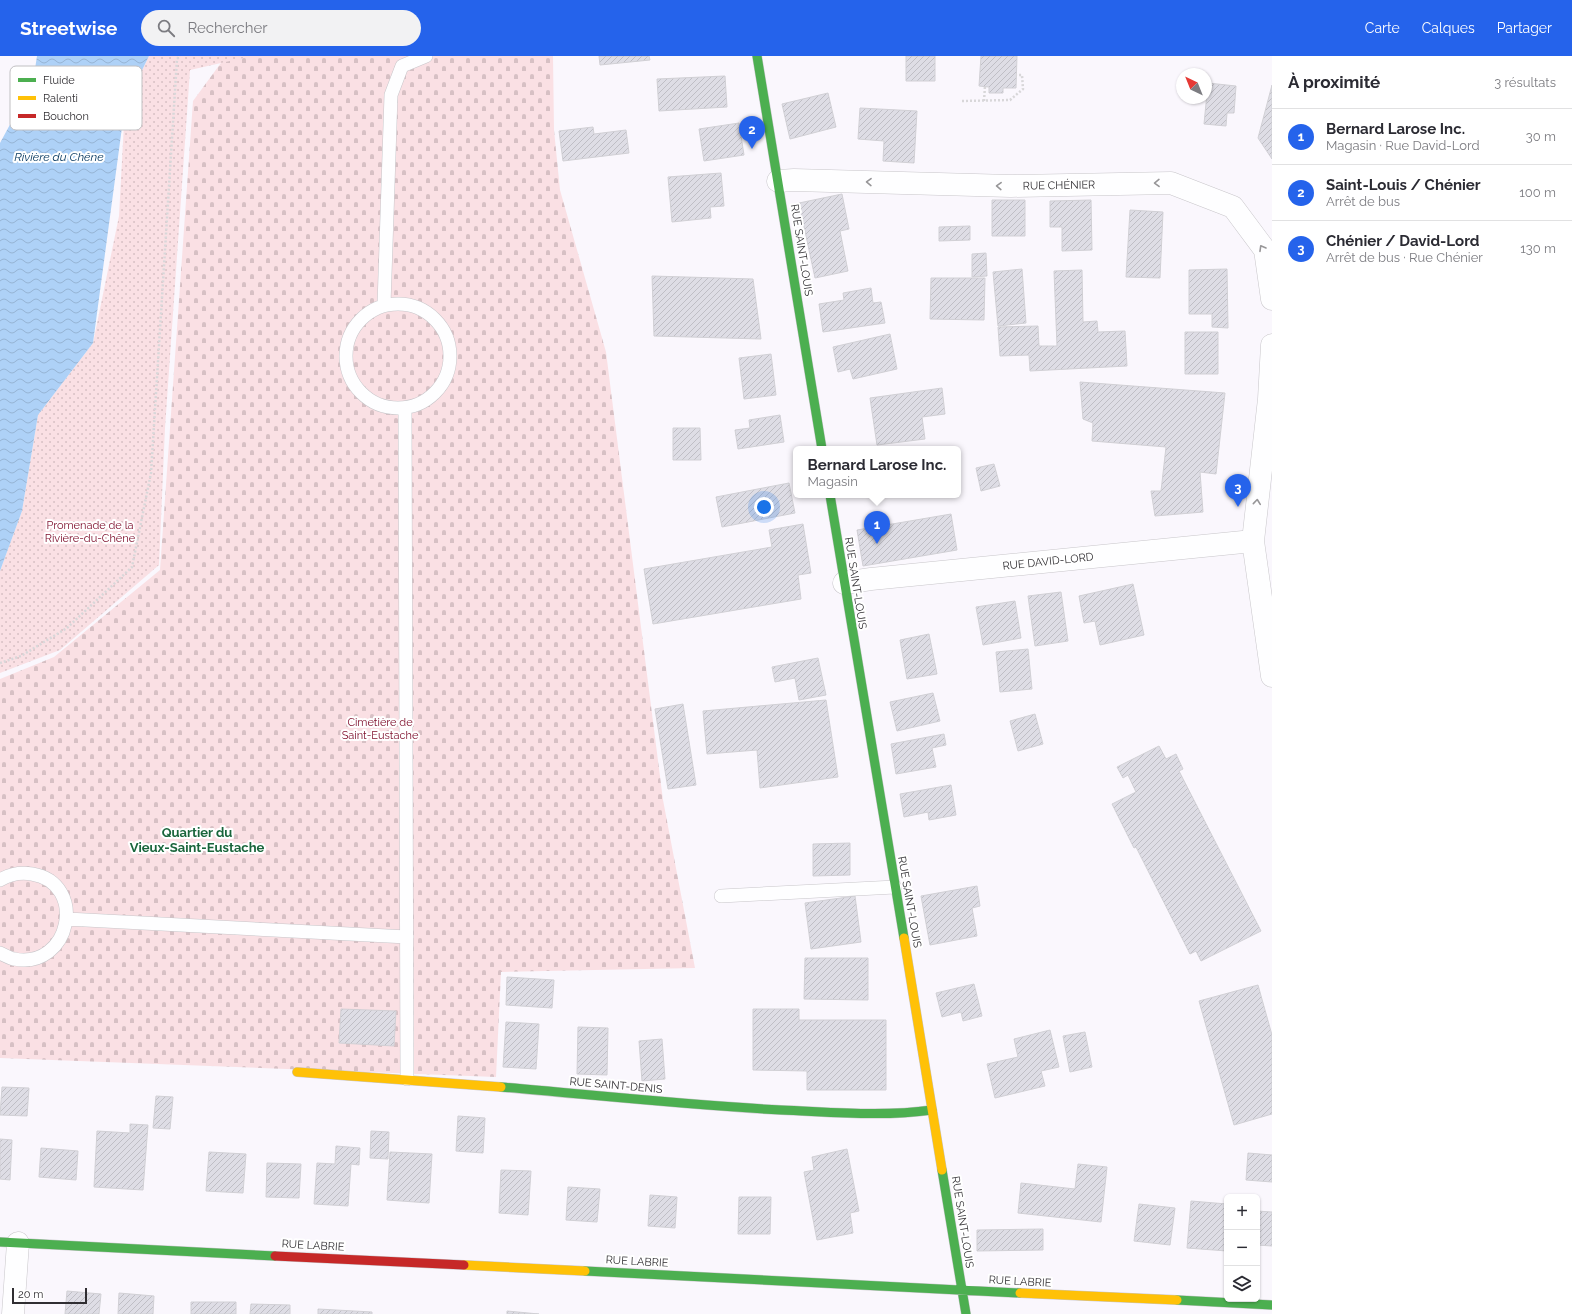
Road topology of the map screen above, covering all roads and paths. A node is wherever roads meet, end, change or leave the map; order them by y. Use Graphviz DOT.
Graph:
graph roads {
  1 [pos="180,56"];
  2 [pos="426,56"];
  3 [pos="757,56"];
  4 [pos="1016,75"];
  5 [pos="985,86"];
  6 [pos="984,100"];
  7 [pos="962,101"];
  8 [pos="778,181"];
  9 [pos="1272,299"];
  10 [pos="384,305"];
  11 [pos="1272,345"];
  12 [pos="405,408"];
  13 [pos="822,446"];
  14 [pos="830,498"];
  15 [pos="1253,541"];
  16 [pos="844,583"];
  17 [pos="0,663"];
  18 [pos="1272,676"];
  19 [pos="0,880"];
  20 [pos="895,887"];
  21 [pos="721,896"];
  22 [pos="67,919"];
  23 [pos="407,937"];
  24 [pos="0,953"];
  25 [pos="297,1072"];
  26 [pos="406,1079"];
  27 [pos="932,1110"];
  28 [pos="9,1242"];
  29 [pos="962,1290"];
  30 [pos="1272,1305"];
  31 [pos="13,1314"];
  32 [pos="966,1314"];
  1 -- 17 [label="path"];
  2 -- 10 [label="lane"];
  3 -- 8 [label="street, RUE SAINT-LOUIS"];
  4 -- 6 [label="path"];
  5 -- 6 [label="path"];
  6 -- 7 [label="path"];
  9 -- 8 [label="street, RUE CHÉNIER, one-way"];
  8 -- 13 [label="street, RUE SAINT-LOUIS"];
  10 -- 12 [label="lane"];
  10 -- 12 [label="lane"];
  15 -- 11 [label="street, one-way"];
  12 -- 23 [label="lane"];
  14 -- 16 [label="street, RUE SAINT-LOUIS"];
  15 -- 16 [label="street, RUE DAVID-LORD"];
  15 -- 18 [label="street"];
  16 -- 20 [label="street, RUE SAINT-LOUIS"];
  19 -- 22 [label="lane"];
  20 -- 21 [label="lane"];
  20 -- 27 [label="street, RUE SAINT-LOUIS"];
  22 -- 23 [label="lane"];
  22 -- 24 [label="lane"];
  23 -- 26 [label="lane"];
  25 -- 26 [label="street, RUE SAINT-DENIS"];
  26 -- 27 [label="street, RUE SAINT-DENIS"];
  27 -- 29 [label="street, RUE SAINT-LOUIS"];
  28 -- 29 [label="street, RUE LABRIE"];
  28 -- 31 [label="street"];
  29 -- 30 [label="street, RUE LABRIE"];
  29 -- 32 [label="street, RUE SAINT-LOUIS"];
}
